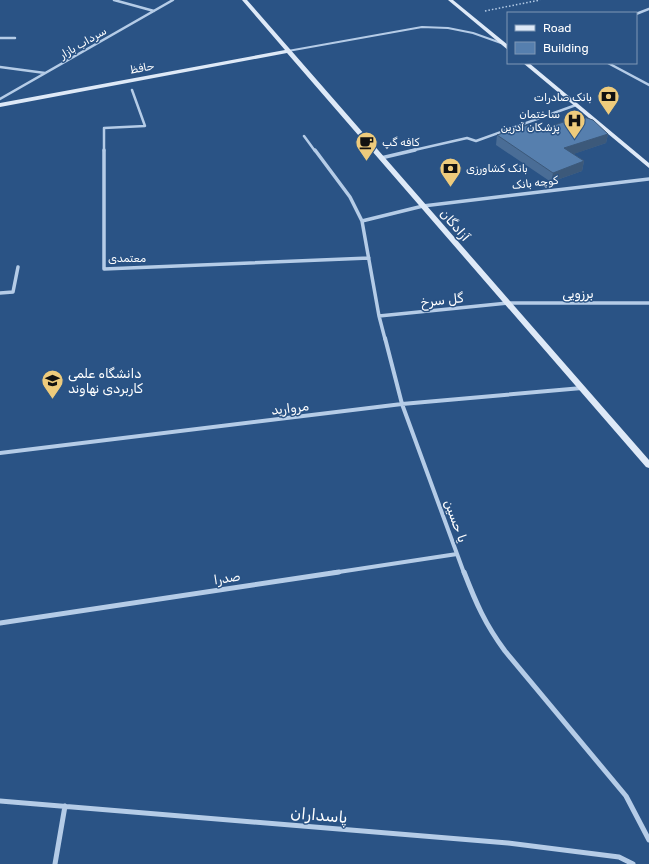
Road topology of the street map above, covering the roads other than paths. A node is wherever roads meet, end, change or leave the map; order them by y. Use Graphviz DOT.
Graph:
graph roads {
  1 [pos="114,0"];
  2 [pos="173,0"];
  3 [pos="244,0"];
  4 [pos="450,0"];
  5 [pos="649,8"];
  6 [pos="154,11"];
  7 [pos="637,14"];
  8 [pos="0,38"];
  9 [pos="15,38"];
  10 [pos="501,43"];
  11 [pos="507,47"];
  12 [pos="288,51"];
  13 [pos="527,64"];
  14 [pos="610,64"];
  15 [pos="0,67"];
  16 [pos="45,73"];
  17 [pos="649,85"];
  18 [pos="132,90"];
  19 [pos="0,99"];
  20 [pos="0,105"];
  21 [pos="576,105"];
  22 [pos="304,136"];
  23 [pos="381,158"];
  24 [pos="649,166"];
  25 [pos="649,179"];
  26 [pos="423,206"];
  27 [pos="362,221"];
  28 [pos="369,258"];
  29 [pos="18,267"];
  30 [pos="0,293"];
  31 [pos="508,303"];
  32 [pos="649,303"];
  33 [pos="379,316"];
  34 [pos="582,388"];
  35 [pos="402,404"];
  36 [pos="0,452"];
  37 [pos="649,465"];
  38 [pos="457,554"];
  39 [pos="0,623"];
  40 [pos="0,801"];
  41 [pos="64,806"];
  42 [pos="649,840"];
  43 [pos="55,864"];
  44 [pos="633,864"];
  1 -- 6 [label="street"];
  2 -- 6 [label="street, سرداب بازار"];
  3 -- 12 [label="main road, آزادگان"];
  4 -- 10 [label="main road"];
  5 -- 7 [label="street"];
  6 -- 16 [label="street, سرداب بازار"];
  8 -- 9 [label="street"];
  10 -- 11 [label="main road"];
  10 -- 12 [label="lane"];
  12 -- 20 [label="main road, حافظ"];
  12 -- 23 [label="main road, آزادگان"];
  13 -- 21 [label="main road"];
  14 -- 17 [label="street"];
  15 -- 16 [label="street"];
  16 -- 19 [label="street, سرداب بازار"];
  18 -- 28 [label="street, معتمدی"];
  21 -- 23 [label="street"];
  21 -- 24 [label="main road"];
  22 -- 27 [label="street, یا حسین"];
  23 -- 26 [label="main road, آزادگان"];
  25 -- 26 [label="street, کوچه بانک"];
  26 -- 27 [label="street"];
  26 -- 31 [label="main road, آزادگان"];
  27 -- 28 [label="street, یا حسین"];
  28 -- 33 [label="street, یا حسین"];
  29 -- 30 [label="street"];
  31 -- 32 [label="street, برزویی"];
  31 -- 33 [label="street, گل سرخ"];
  31 -- 34 [label="main road, آزادگان"];
  33 -- 35 [label="street, یا حسین"];
  34 -- 35 [label="street, مروارید"];
  34 -- 37 [label="main road, آزادگان"];
  35 -- 36 [label="street, مروارید"];
  35 -- 38 [label="street, یا حسین"];
  38 -- 39 [label="street, صدرا"];
  38 -- 42 [label="street, یا حسین"];
  40 -- 41 [label="street, پاسداران"];
  41 -- 43 [label="street"];
  41 -- 44 [label="street, پاسداران"];
}
